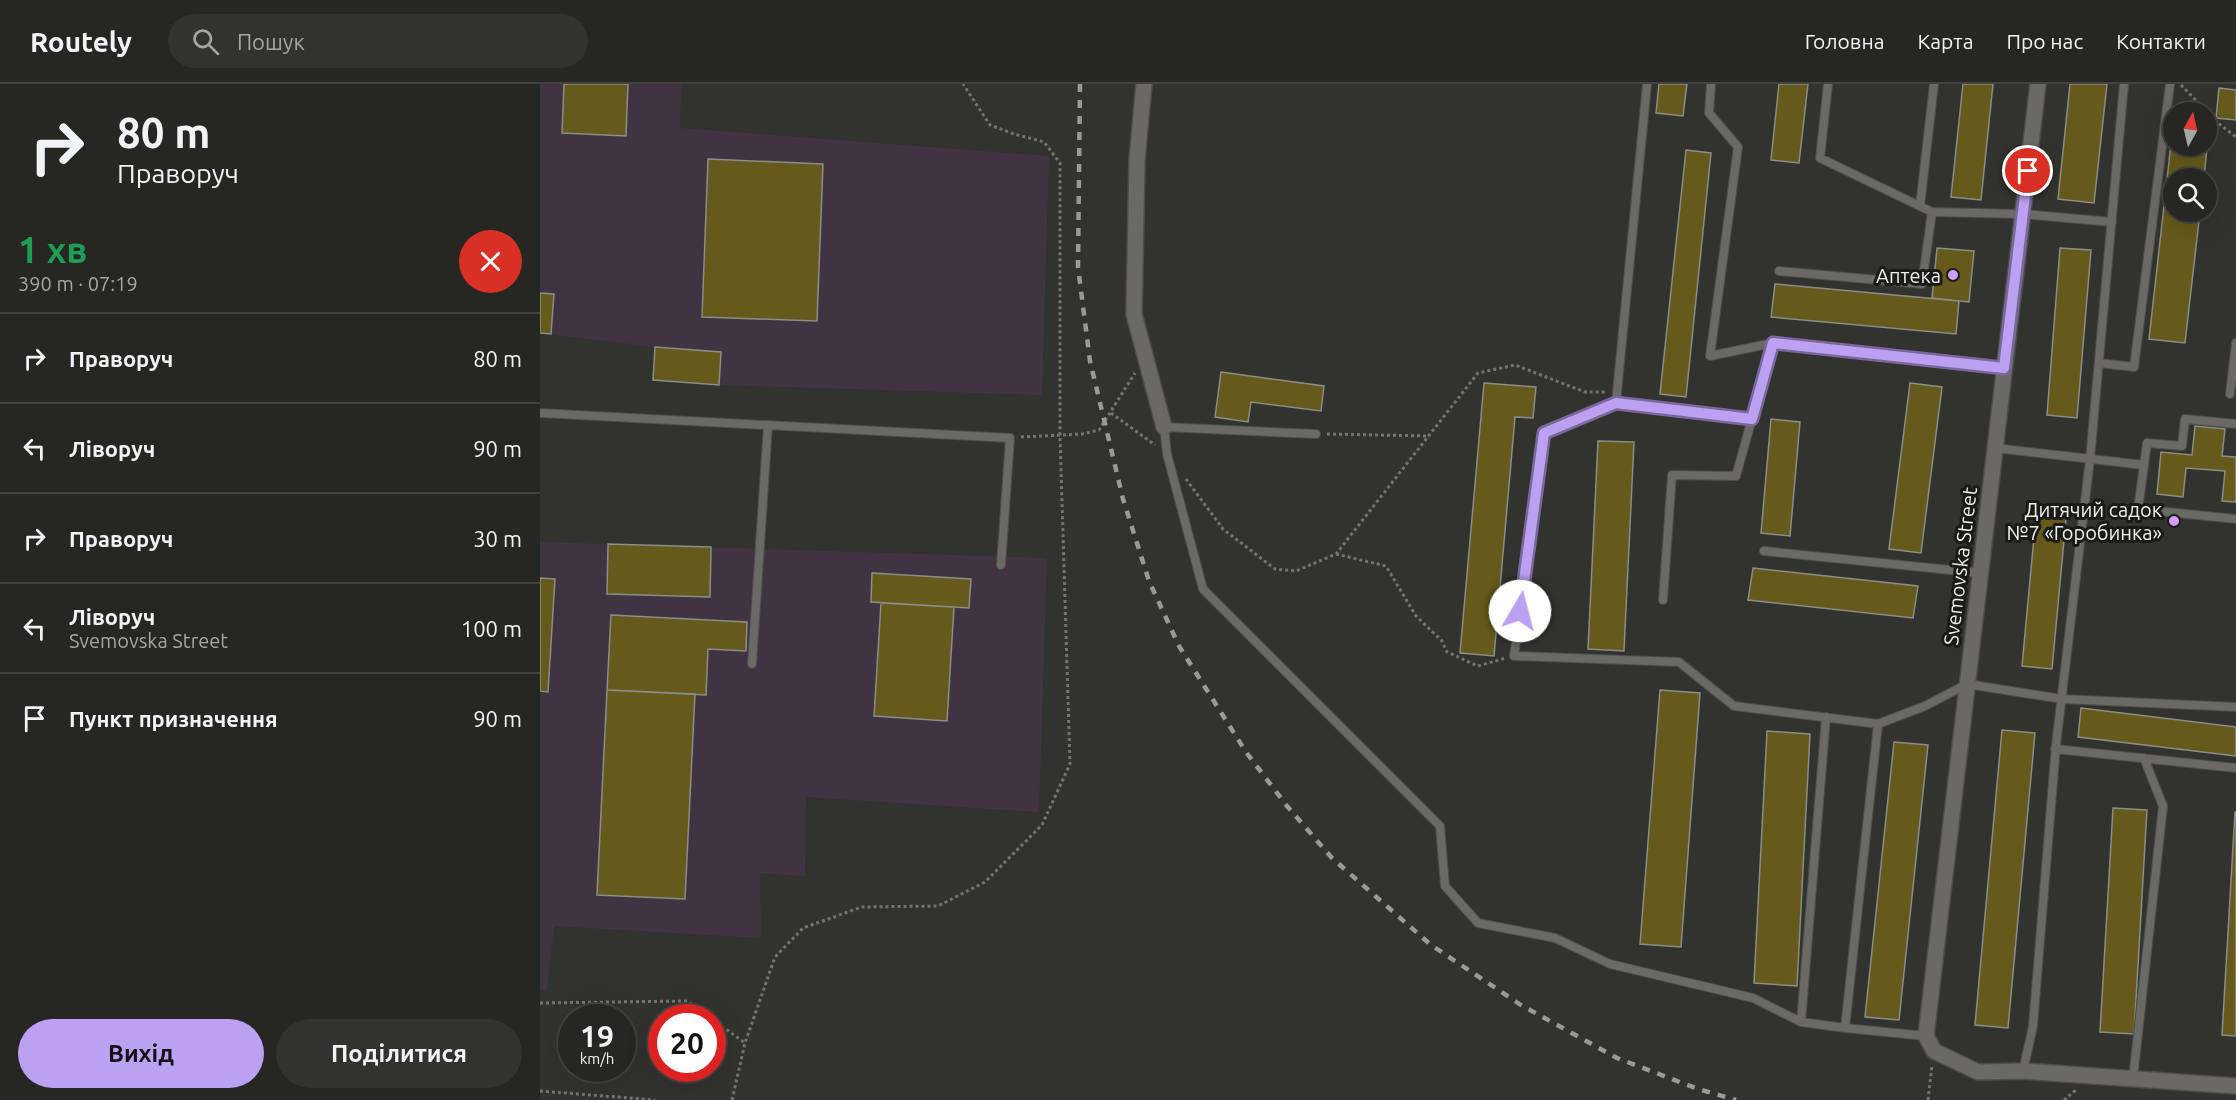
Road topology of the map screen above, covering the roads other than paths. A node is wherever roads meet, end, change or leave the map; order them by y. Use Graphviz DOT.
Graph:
graph roads {
  1 [pos="1144,84"];
  2 [pos="1647,84"];
  3 [pos="1711,84"];
  4 [pos="1828,84"];
  5 [pos="1934,84"];
  6 [pos="2038,84"];
  7 [pos="2124,84"];
  8 [pos="2170,84"];
  9 [pos="1920,206"];
  10 [pos="1932,212"];
  11 [pos="2022,214"];
  12 [pos="2112,222"];
  13 [pos="1779,271"];
  14 [pos="1773,343"];
  15 [pos="2236,343"];
  16 [pos="2099,363"];
  17 [pos="2004,368"];
  18 [pos="2230,394"];
  19 [pos="1616,403"];
  20 [pos="540,413"];
  21 [pos="1752,419"];
  22 [pos="2236,424"];
  23 [pos="768,425"];
  24 [pos="1164,427"];
  25 [pos="1316,434"];
  26 [pos="1995,448"];
  27 [pos="2090,459"];
  28 [pos="2144,465"];
  29 [pos="2236,519"];
  30 [pos="1764,551"];
  31 [pos="1001,565"];
  32 [pos="1980,573"];
  33 [pos="1663,600"];
  34 [pos="752,664"];
  35 [pos="1967,684"];
  36 [pos="2062,699"];
  37 [pos="2236,707"];
  38 [pos="1826,717"];
  39 [pos="1878,724"];
  40 [pos="2055,749"];
  41 [pos="2144,758"];
  42 [pos="2236,768"];
  43 [pos="1801,1022"];
  44 [pos="1845,1028"];
  45 [pos="1926,1036"];
  46 [pos="2023,1071"];
  47 [pos="2133,1079"];
  48 [pos="2236,1086"];
  1 -- 24 [label="street"];
  2 -- 19 [label="lane"];
  3 -- 14 [label="lane"];
  4 -- 9 [label="lane"];
  5 -- 9 [label="lane"];
  6 -- 11 [label="street, Svemovska Street"];
  7 -- 12 [label="lane"];
  8 -- 16 [label="lane"];
  9 -- 10 [label="lane"];
  10 -- 11 [label="lane"];
  10 -- 13 [label="lane"];
  11 -- 12 [label="lane"];
  11 -- 17 [label="street, Svemovska Street"];
  12 -- 16 [label="lane"];
  14 -- 17 [label="lane"];
  14 -- 21 [label="lane"];
  15 -- 18 [label="lane"];
  16 -- 27 [label="lane"];
  17 -- 26 [label="street, Svemovska Street"];
  19 -- 21 [label="lane"];
  19 -- 38 [label="lane"];
  20 -- 23 [label="lane"];
  21 -- 33 [label="lane"];
  22 -- 28 [label="lane"];
  23 -- 31 [label="lane"];
  23 -- 34 [label="lane"];
  24 -- 25 [label="lane"];
  24 -- 43 [label="lane"];
  26 -- 27 [label="lane"];
  26 -- 32 [label="street, Svemovska Street"];
  27 -- 28 [label="lane"];
  27 -- 36 [label="lane"];
  28 -- 29 [label="lane"];
  30 -- 32 [label="lane"];
  32 -- 35 [label="street, Svemovska Street"];
  35 -- 36 [label="lane"];
  35 -- 39 [label="lane"];
  35 -- 45 [label="street, Svemovska Street"];
  36 -- 37 [label="lane"];
  36 -- 40 [label="lane"];
  38 -- 39 [label="lane"];
  38 -- 43 [label="lane"];
  39 -- 44 [label="lane"];
  40 -- 41 [label="lane"];
  40 -- 46 [label="lane"];
  41 -- 42 [label="lane"];
  41 -- 47 [label="lane"];
  43 -- 44 [label="lane"];
  44 -- 45 [label="lane"];
  45 -- 46 [label="street"];
  46 -- 47 [label="street"];
  47 -- 48 [label="street"];
}
